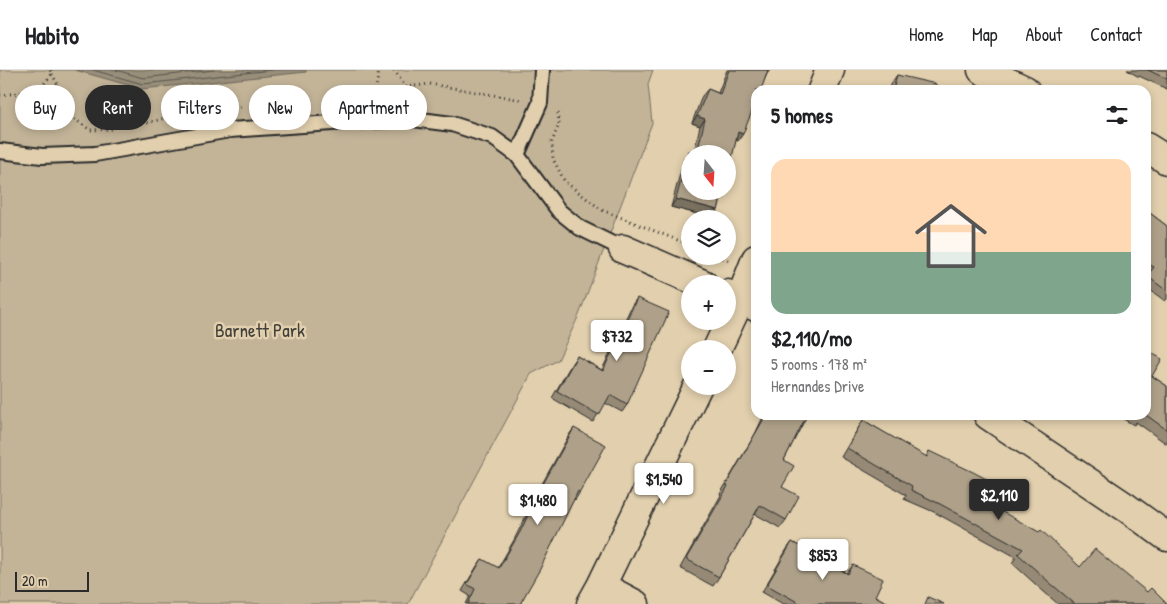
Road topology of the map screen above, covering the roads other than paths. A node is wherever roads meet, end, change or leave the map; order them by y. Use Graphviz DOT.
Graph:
graph roads {
  1 [pos="542,70"];
  2 [pos="830,70"];
  3 [pos="982,70"];
  4 [pos="824,85"];
  5 [pos="1014,85"];
  6 [pos="1151,150"];
  7 [pos="0,151"];
  8 [pos="518,155"];
  9 [pos="1167,160"];
  10 [pos="623,249"];
  11 [pos="751,273"];
  12 [pos="682,275"];
  13 [pos="741,300"];
  14 [pos="721,340"];
  15 [pos="694,395"];
  16 [pos="995,420"];
  17 [pos="1167,537"];
  18 [pos="596,595"];
  19 [pos="635,604"];
  1 -- 8 [label="lane"];
  2 -- 4 [label="street"];
  3 -- 5 [label="street"];
  6 -- 9 [label="street"];
  7 -- 8 [label="lane"];
  8 -- 10 [label="lane"];
  10 -- 12 [label="street"];
  11 -- 13 [label="street"];
  13 -- 14 [label="street"];
  15 -- 18 [label="street"];
  16 -- 17 [label="street"];
  18 -- 19 [label="street"];
}
